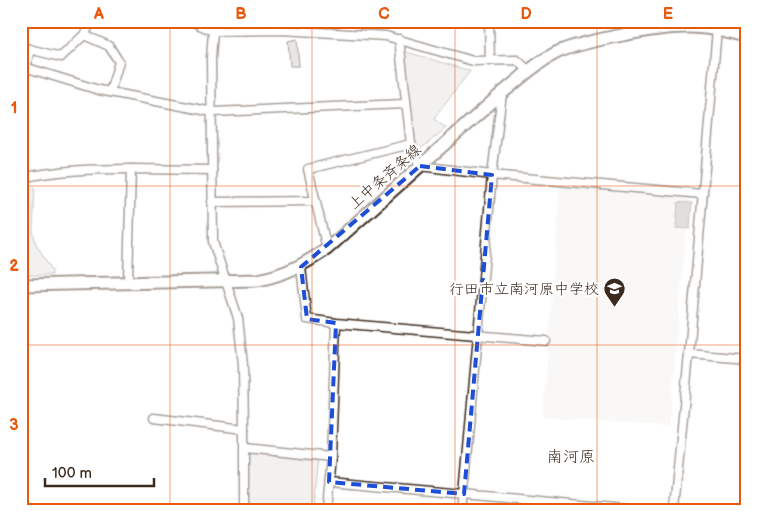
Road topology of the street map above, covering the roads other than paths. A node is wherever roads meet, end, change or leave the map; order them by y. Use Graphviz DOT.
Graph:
graph roads {
  1 [pos="92,21"];
  2 [pos="191,21"];
  3 [pos="489,21"];
  4 [pos="671,24"];
  5 [pos="246,25"];
  6 [pos="718,25"];
  7 [pos="213,31"];
  8 [pos="84,35"];
  9 [pos="746,37"];
  10 [pos="399,39"];
  11 [pos="21,46"];
  12 [pos="30,49"];
  13 [pos="490,61"];
  14 [pos="24,66"];
  15 [pos="529,71"];
  16 [pos="110,92"];
  17 [pos="502,93"];
  18 [pos="405,104"];
  19 [pos="213,112"];
  20 [pos="411,144"];
  21 [pos="420,166"];
  22 [pos="132,169"];
  23 [pos="212,170"];
  24 [pos="492,175"];
  25 [pos="21,178"];
  26 [pos="702,194"];
  27 [pos="315,201"];
  28 [pos="212,202"];
  29 [pos="327,249"];
  30 [pos="301,267"];
  31 [pos="227,281"];
  32 [pos="128,282"];
  33 [pos="21,285"];
  34 [pos="336,323"];
  35 [pos="479,334"];
  36 [pos="546,341"];
  37 [pos="689,354"];
  38 [pos="746,359"];
  39 [pos="154,418"];
  40 [pos="244,429"];
  41 [pos="245,448"];
  42 [pos="331,458"];
  43 [pos="328,482"];
  44 [pos="464,494"];
  45 [pos="244,510"];
  46 [pos="326,510"];
  47 [pos="462,510"];
  48 [pos="636,510"];
  49 [pos="674,510"];
  1 -- 8 [label="street"];
  2 -- 7 [label="street"];
  3 -- 13 [label="street"];
  4 -- 6 [label="main road, 上中条斉条線"];
  4 -- 15 [label="main road, 上中条斉条線"];
  5 -- 7 [label="street"];
  5 -- 10 [label="street"];
  6 -- 9 [label="main road, 上中条斉条線"];
  6 -- 26 [label="street"];
  7 -- 19 [label="street"];
  8 -- 12 [label="street"];
  8 -- 16 [label="street"];
  10 -- 13 [label="street"];
  10 -- 18 [label="street"];
  11 -- 12 [label="street"];
  12 -- 14 [label="street"];
  13 -- 15 [label="street"];
  14 -- 16 [label="street"];
  15 -- 17 [label="main road, 上中条斉条線"];
  16 -- 19 [label="street"];
  17 -- 21 [label="main road, 上中条斉条線"];
  17 -- 24 [label="street"];
  18 -- 19 [label="street"];
  18 -- 20 [label="street"];
  19 -- 23 [label="street"];
  20 -- 21 [label="street"];
  20 -- 27 [label="street"];
  21 -- 24 [label="street"];
  21 -- 29 [label="main road, 上中条斉条線"];
  22 -- 23 [label="street"];
  22 -- 25 [label="street"];
  22 -- 32 [label="street"];
  23 -- 28 [label="street"];
  24 -- 26 [label="street"];
  24 -- 35 [label="street"];
  26 -- 37 [label="street"];
  27 -- 28 [label="street"];
  27 -- 29 [label="street"];
  28 -- 31 [label="street"];
  29 -- 30 [label="main road, 上中条斉条線"];
  30 -- 31 [label="main road, 上中条斉条線"];
  30 -- 34 [label="street"];
  31 -- 32 [label="main road, 上中条斉条線"];
  31 -- 40 [label="street"];
  32 -- 33 [label="main road, 上中条斉条線"];
  34 -- 35 [label="street"];
  34 -- 42 [label="street"];
  35 -- 36 [label="street"];
  35 -- 44 [label="street"];
  37 -- 38 [label="street"];
  37 -- 49 [label="street"];
  39 -- 40 [label="street"];
  40 -- 41 [label="street"];
  41 -- 42 [label="street"];
  41 -- 45 [label="street"];
  42 -- 43 [label="street"];
  43 -- 44 [label="street"];
  43 -- 46 [label="street"];
  44 -- 47 [label="street"];
  44 -- 48 [label="street"];
}
